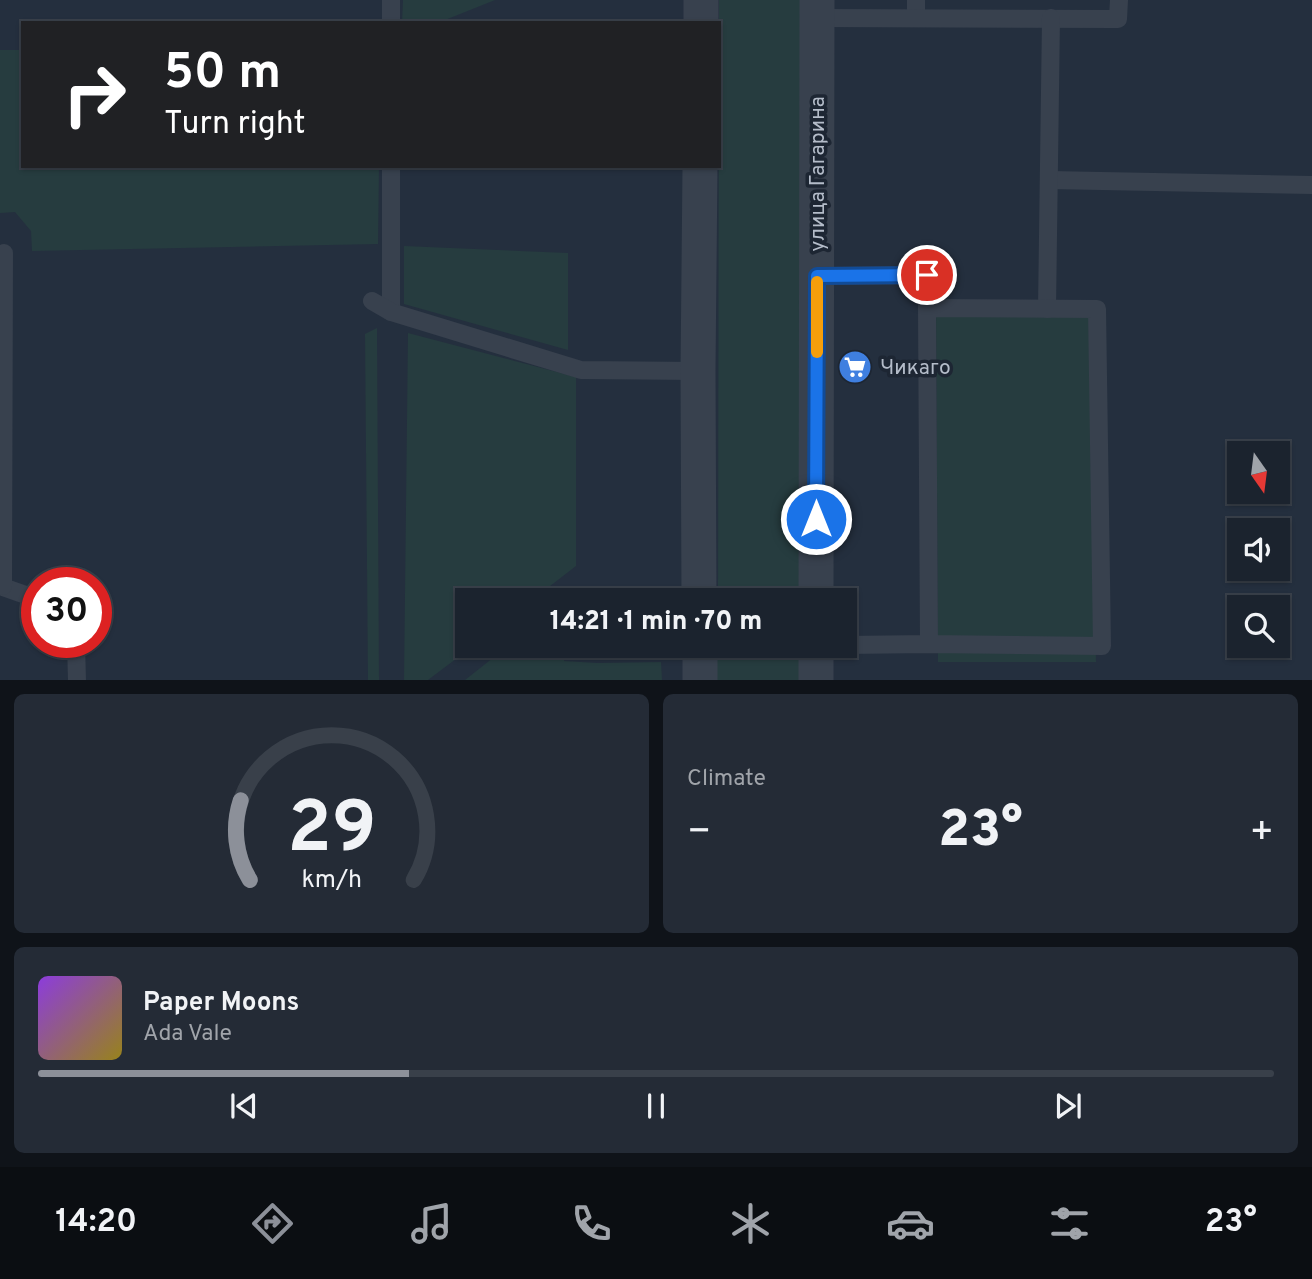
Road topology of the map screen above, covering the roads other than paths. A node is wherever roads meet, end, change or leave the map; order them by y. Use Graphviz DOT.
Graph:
graph roads {
  1 [pos="391,0"];
  2 [pos="701,0"];
  3 [pos="1118,0"];
  4 [pos="817,9"];
  5 [pos="916,9"];
  6 [pos="1051,18"];
  7 [pos="391,21"];
  8 [pos="701,21"];
  9 [pos="391,168"];
  10 [pos="700,168"];
  11 [pos="1048,180"];
  12 [pos="1312,185"];
  13 [pos="4,253"];
  14 [pos="817,276"];
  15 [pos="372,301"];
  16 [pos="927,308"];
  17 [pos="1046,309"];
  18 [pos="391,312"];
  19 [pos="698,371"];
  20 [pos="2,586"];
  21 [pos="699,588"];
  22 [pos="816,588"];
  23 [pos="21,593"];
  24 [pos="929,644"];
  25 [pos="857,645"];
  26 [pos="76,658"];
  27 [pos="700,658"];
  28 [pos="816,658"];
  29 [pos="77,680"];
  30 [pos="700,680"];
  31 [pos="816,680"];
  1 -- 7 [label="lane"];
  2 -- 8 [label="street"];
  3 -- 6 [label="lane"];
  4 -- 5 [label="lane"];
  4 -- 14 [label="street, улица Гагарина"];
  5 -- 6 [label="lane"];
  6 -- 11 [label="lane"];
  9 -- 18 [label="lane"];
  10 -- 19 [label="street"];
  11 -- 12 [label="lane"];
  11 -- 17 [label="lane"];
  13 -- 20 [label="lane"];
  14 -- 16 [label="lane"];
  14 -- 22 [label="street, улица Гагарина"];
  15 -- 18 [label="lane"];
  16 -- 17 [label="lane"];
  16 -- 24 [label="lane"];
  17 -- 24 [label="lane"];
  18 -- 19 [label="lane"];
  19 -- 21 [label="street"];
  20 -- 23 [label="lane"];
  24 -- 25 [label="lane"];
  26 -- 29 [label="lane"];
  27 -- 30 [label="street"];
  28 -- 31 [label="street"];
}
